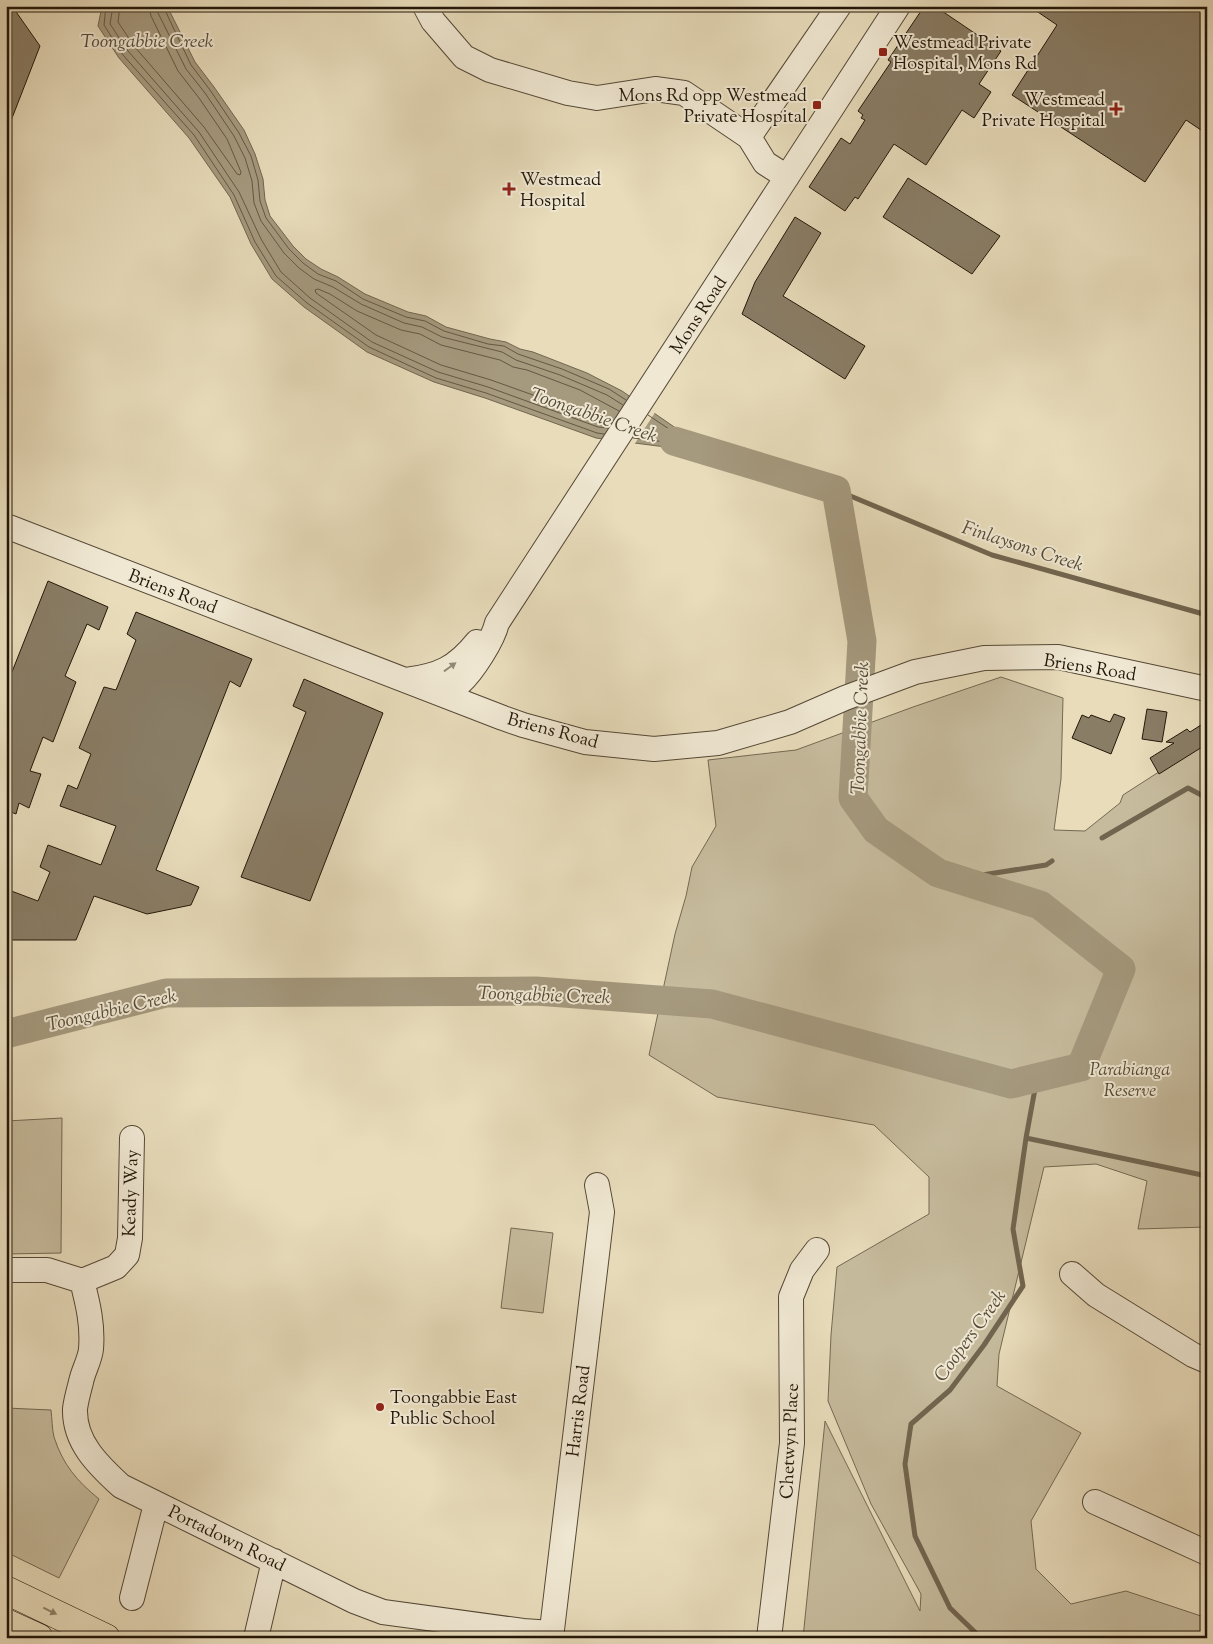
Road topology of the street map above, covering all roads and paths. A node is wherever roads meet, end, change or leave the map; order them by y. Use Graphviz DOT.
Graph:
graph roads {
  1 [pos="425,6"];
  2 [pos="839,6"];
  3 [pos="898,6"];
  4 [pos="749,137"];
  5 [pos="787,177"];
  6 [pos="6,526"];
  7 [pos="498,623"];
  8 [pos="404,680"];
  9 [pos="1207,689"];
  10 [pos="438,693"];
  11 [pos="132,1138"];
  12 [pos="597,1185"];
  13 [pos="817,1250"];
  14 [pos="6,1270"];
  15 [pos="1072,1274"];
  16 [pos="82,1281"];
  17 [pos="1207,1361"];
  18 [pos="1095,1502"];
  19 [pos="156,1504"];
  20 [pos="1207,1552"];
  21 [pos="274,1561"];
  22 [pos="6,1590"];
  23 [pos="132,1598"];
  24 [pos="6,1623"];
  25 [pos="425,1628"];
  26 [pos="551,1635"];
  27 [pos="39,1638"];
  28 [pos="106,1638"];
  29 [pos="256,1638"];
  30 [pos="769,1638"];
  1 -- 4 [label="street"];
  2 -- 4 [label="street"];
  3 -- 5 [label="street, Mons Road"];
  4 -- 5 [label="street"];
  5 -- 7 [label="street, Mons Road"];
  6 -- 8 [label="street, Briens Road"];
  8 -- 7 [label="street, Mons Road, one-way"];
  7 -- 10 [label="street, Mons Road"];
  8 -- 10 [label="street, Briens Road"];
  9 -- 10 [label="street, Briens Road"];
  11 -- 16 [label="street, Keady Way"];
  12 -- 26 [label="street, Harris Road"];
  13 -- 30 [label="street, Chetwyn Place"];
  14 -- 16 [label="street"];
  15 -- 17 [label="street"];
  16 -- 19 [label="street, Portadown Road"];
  18 -- 20 [label="street"];
  19 -- 21 [label="street, Portadown Road"];
  19 -- 23 [label="street"];
  21 -- 25 [label="street, Portadown Road"];
  21 -- 29 [label="street"];
  22 -- 28 [label="highway, one-way"];
  24 -- 27 [label="highway"];
  25 -- 26 [label="street, Portadown Road"];
}
